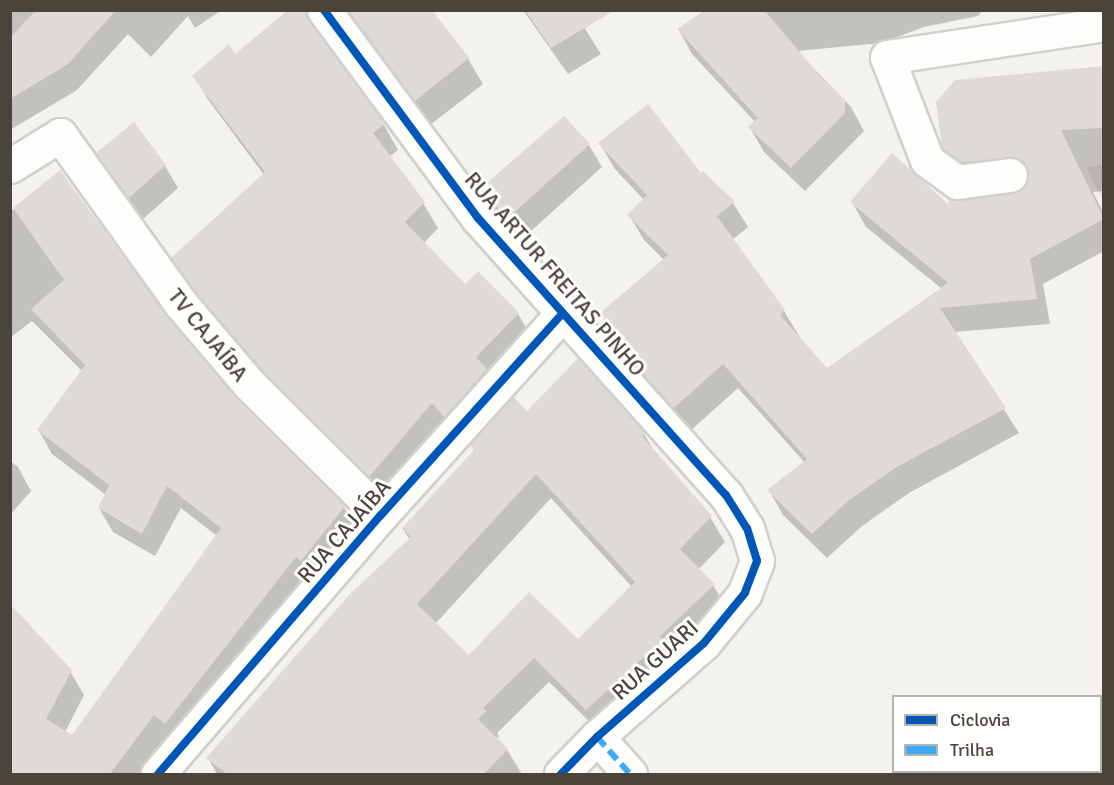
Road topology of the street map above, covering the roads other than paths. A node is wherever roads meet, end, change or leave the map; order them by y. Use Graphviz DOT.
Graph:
graph roads {
  1 [pos="324,10"];
  2 [pos="1104,24"];
  3 [pos="10,166"];
  4 [pos="1010,175"];
  5 [pos="562,314"];
  6 [pos="381,515"];
  7 [pos="757,561"];
  8 [pos="597,737"];
  9 [pos="158,774"];
  10 [pos="561,774"];
  11 [pos="630,774"];
  1 -- 5 [label="street, RUA ARTUR FREITAS PINHO"];
  2 -- 4 [label="street"];
  3 -- 6 [label="street, TV CAJAÍBA"];
  5 -- 6 [label="street, RUA CAJAÍBA"];
  5 -- 7 [label="street, RUA ARTUR FREITAS PINHO"];
  6 -- 9 [label="street, RUA CAJAÍBA"];
  7 -- 8 [label="street, RUA GUARI"];
  8 -- 10 [label="street, RUA GUARI"];
  8 -- 11 [label="street"];
}
